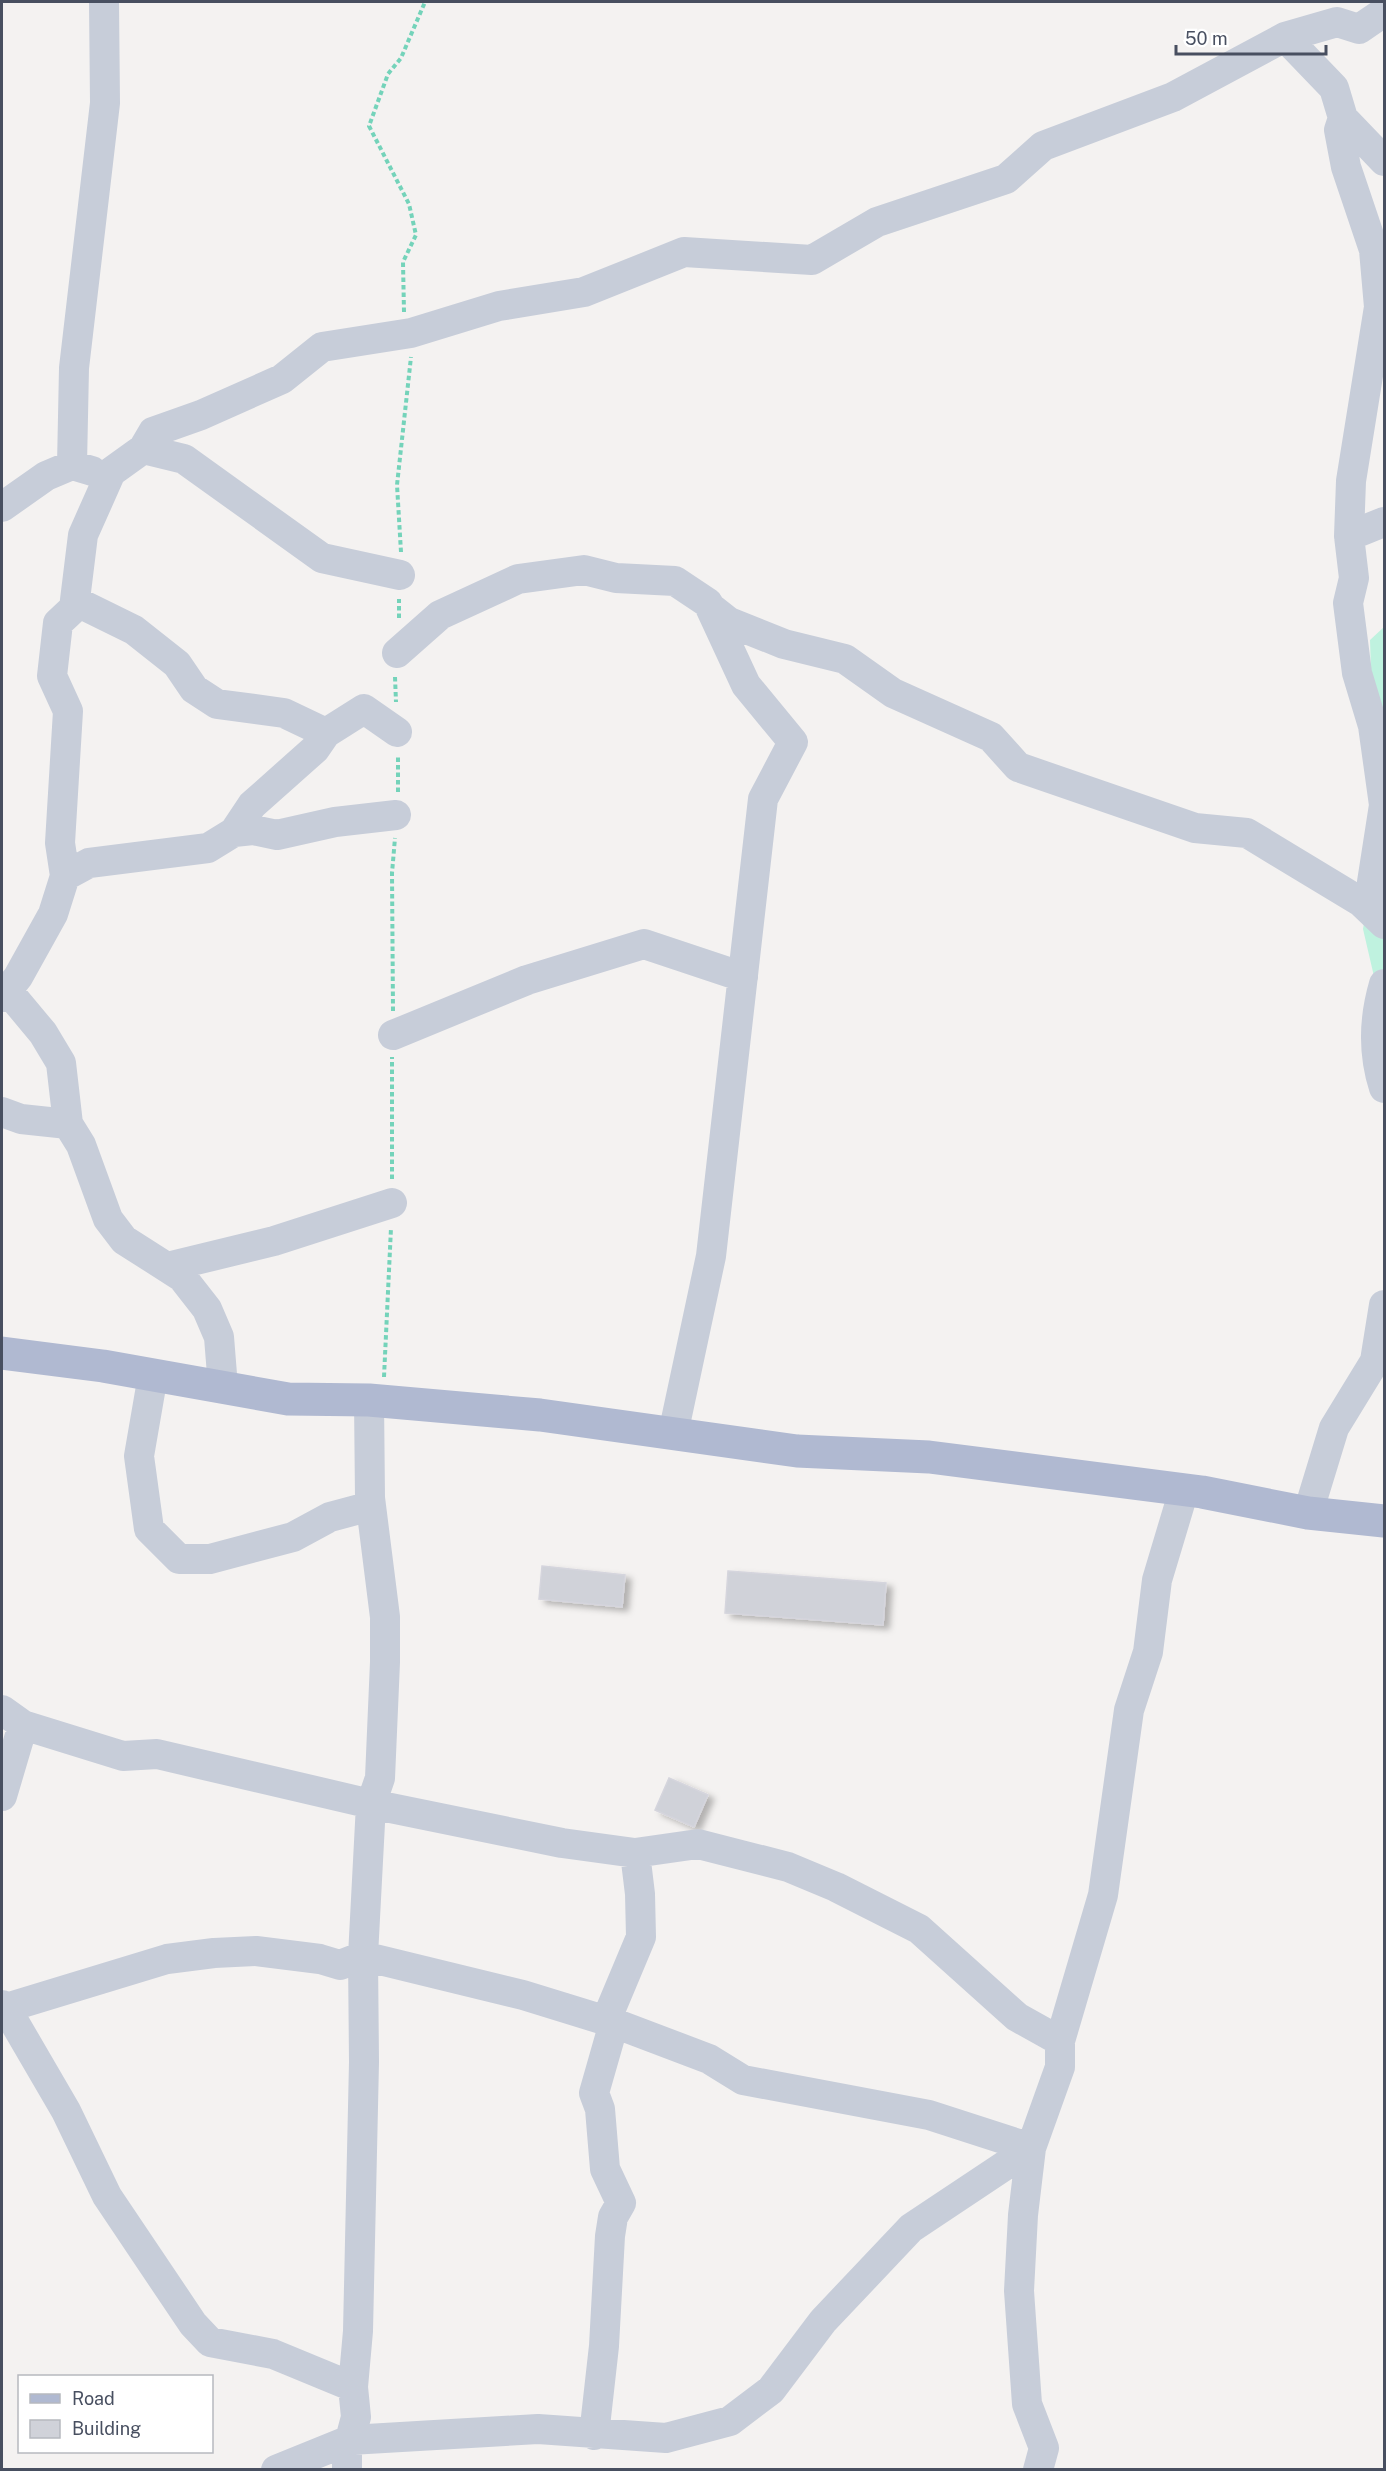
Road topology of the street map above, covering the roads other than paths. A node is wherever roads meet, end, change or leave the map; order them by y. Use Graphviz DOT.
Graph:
graph roads {
  1 [pos="104,2"];
  2 [pos="1384,12"];
  3 [pos="1285,38"];
  4 [pos="1343,118"];
  5 [pos="1384,161"];
  6 [pos="143,449"];
  7 [pos="72,465"];
  8 [pos="109,476"];
  9 [pos="2,507"];
  10 [pos="1384,522"];
  11 [pos="1348,536"];
  12 [pos="400,575"];
  13 [pos="75,601"];
  14 [pos="710,607"];
  15 [pos="397,653"];
  16 [pos="397,732"];
  17 [pos="326,734"];
  18 [pos="396,815"];
  19 [pos="234,832"];
  20 [pos="65,876"];
  21 [pos="1384,923"];
  22 [pos="743,977"];
  23 [pos="1384,984"];
  24 [pos="4,993"];
  25 [pos="393,1035"];
  26 [pos="1384,1088"];
  27 [pos="2,1112"];
  28 [pos="68,1124"];
  29 [pos="392,1203"];
  30 [pos="167,1268"];
  31 [pos="1384,1305"];
  32 [pos="2,1353"];
  33 [pos="153,1375"];
  34 [pos="223,1387"];
  35 [pos="376,1401"];
  36 [pos="673,1434"];
  37 [pos="1184,1490"];
  38 [pos="372,1506"];
  39 [pos="1308,1513"];
  40 [pos="1384,1521"];
  41 [pos="13,1718"];
  42 [pos="2,1796"];
  43 [pos="371,1804"];
  44 [pos="634,1852"];
  45 [pos="363,1956"];
  46 [pos="4,2007"];
  47 [pos="614,2023"];
  48 [pos="1060,2041"];
  49 [pos="1030,2148"];
  50 [pos="353,2387"];
  51 [pos="594,2435"];
  52 [pos="350,2440"];
  53 [pos="276,2469"];
  54 [pos="347,2469"];
  55 [pos="1038,2469"];
  1 -- 7 [label="street"];
  2 -- 3 [label="street"];
  3 -- 4 [label="street"];
  3 -- 6 [label="street"];
  4 -- 5 [label="street"];
  4 -- 11 [label="street"];
  6 -- 8 [label="street"];
  6 -- 12 [label="street"];
  7 -- 8 [label="street"];
  7 -- 9 [label="street"];
  8 -- 13 [label="street"];
  10 -- 11 [label="street"];
  11 -- 21 [label="street"];
  13 -- 17 [label="street"];
  13 -- 20 [label="street"];
  14 -- 15 [label="street"];
  14 -- 21 [label="street"];
  14 -- 22 [label="street"];
  16 -- 17 [label="street"];
  17 -- 19 [label="street"];
  18 -- 19 [label="street"];
  19 -- 20 [label="street"];
  20 -- 24 [label="street"];
  22 -- 25 [label="street"];
  22 -- 36 [label="street"];
  23 -- 26 [label="street"];
  24 -- 28 [label="street"];
  27 -- 28 [label="street"];
  28 -- 30 [label="street"];
  29 -- 30 [label="street"];
  30 -- 34 [label="street"];
  31 -- 39 [label="street"];
  32 -- 33 [label="main road"];
  33 -- 34 [label="main road"];
  33 -- 38 [label="street"];
  34 -- 35 [label="main road"];
  35 -- 36 [label="main road"];
  35 -- 38 [label="street"];
  36 -- 37 [label="main road"];
  37 -- 39 [label="main road"];
  37 -- 48 [label="street"];
  38 -- 43 [label="street"];
  39 -- 40 [label="main road"];
  41 -- 42 [label="street"];
  41 -- 43 [label="street"];
  43 -- 44 [label="street"];
  43 -- 45 [label="street"];
  44 -- 47 [label="street"];
  44 -- 48 [label="street"];
  45 -- 46 [label="street"];
  45 -- 47 [label="street"];
  45 -- 50 [label="street"];
  46 -- 50 [label="street"];
  47 -- 49 [label="street"];
  47 -- 51 [label="street"];
  48 -- 49 [label="street"];
  49 -- 51 [label="street"];
  49 -- 55 [label="street"];
  50 -- 52 [label="street"];
  51 -- 52 [label="street"];
  52 -- 53 [label="street"];
  52 -- 54 [label="street"];
}
